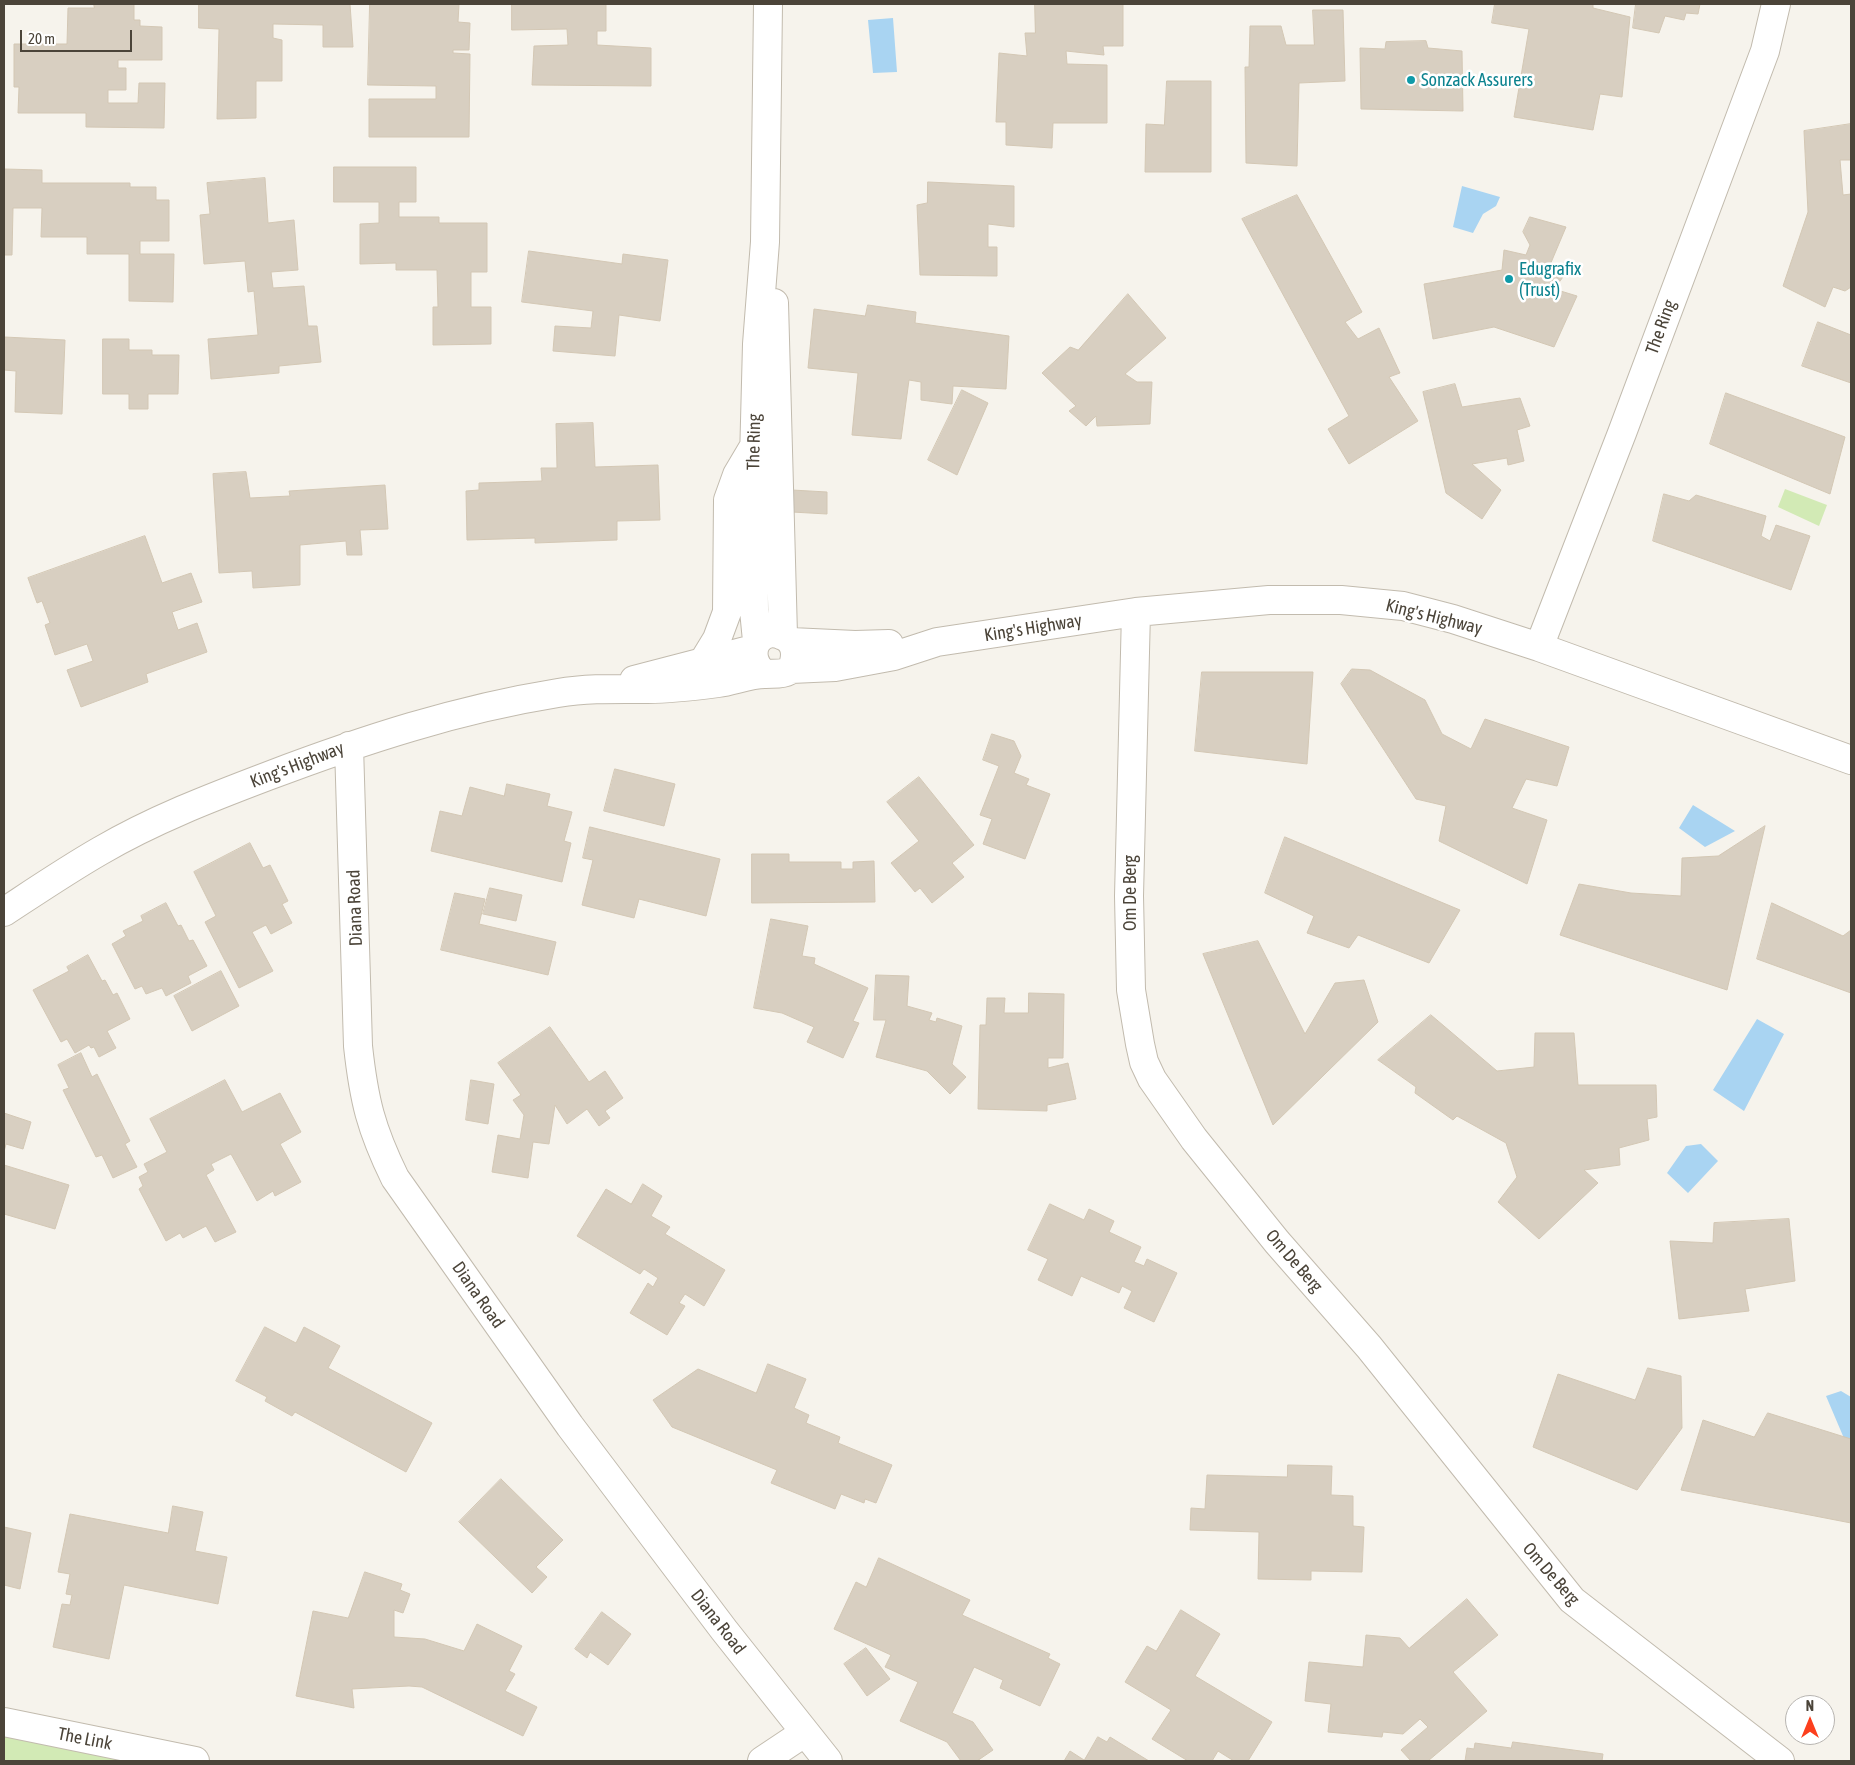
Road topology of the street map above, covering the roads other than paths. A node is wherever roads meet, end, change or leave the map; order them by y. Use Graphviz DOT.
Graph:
graph roads {
  1 [pos="768,4"];
  2 [pos="1776,4"];
  3 [pos="767,446"];
  4 [pos="1136,612"];
  5 [pos="771,642"];
  6 [pos="937,642"];
  7 [pos="1539,647"];
  8 [pos="703,662"];
  9 [pos="778,671"];
  10 [pos="614,687"];
  11 [pos="349,746"];
  12 [pos="1851,760"];
  13 [pos="4,912"];
  14 [pos="4,1722"];
  15 [pos="804,1733"];
  16 [pos="195,1761"];
  17 [pos="762,1761"];
  18 [pos="828,1761"];
  19 [pos="1780,1761"];
  1 -- 3 [label="street, The Ring"];
  2 -- 7 [label="street, The Ring"];
  3 -- 5 [label="street, The Ring"];
  3 -- 8 [label="street"];
  4 -- 6 [label="street, King's Highway"];
  4 -- 7 [label="street, King's Highway"];
  4 -- 19 [label="street, Om De Berg"];
  5 -- 6 [label="street, King's Highway"];
  5 -- 8 [label="street, King's Highway"];
  5 -- 9 [label="street, The Ring"];
  5 -- 9 [label="street"];
  6 -- 9 [label="street, King's Highway"];
  7 -- 12 [label="street, King's Highway"];
  8 -- 10 [label="street, King's Highway"];
  9 -- 10 [label="street, King's Highway"];
  10 -- 11 [label="street, King's Highway"];
  11 -- 13 [label="street, King's Highway"];
  11 -- 15 [label="street, Diana Road"];
  14 -- 16 [label="street, The Link"];
  15 -- 17 [label="street"];
  15 -- 18 [label="street, Diana Road"];
}
